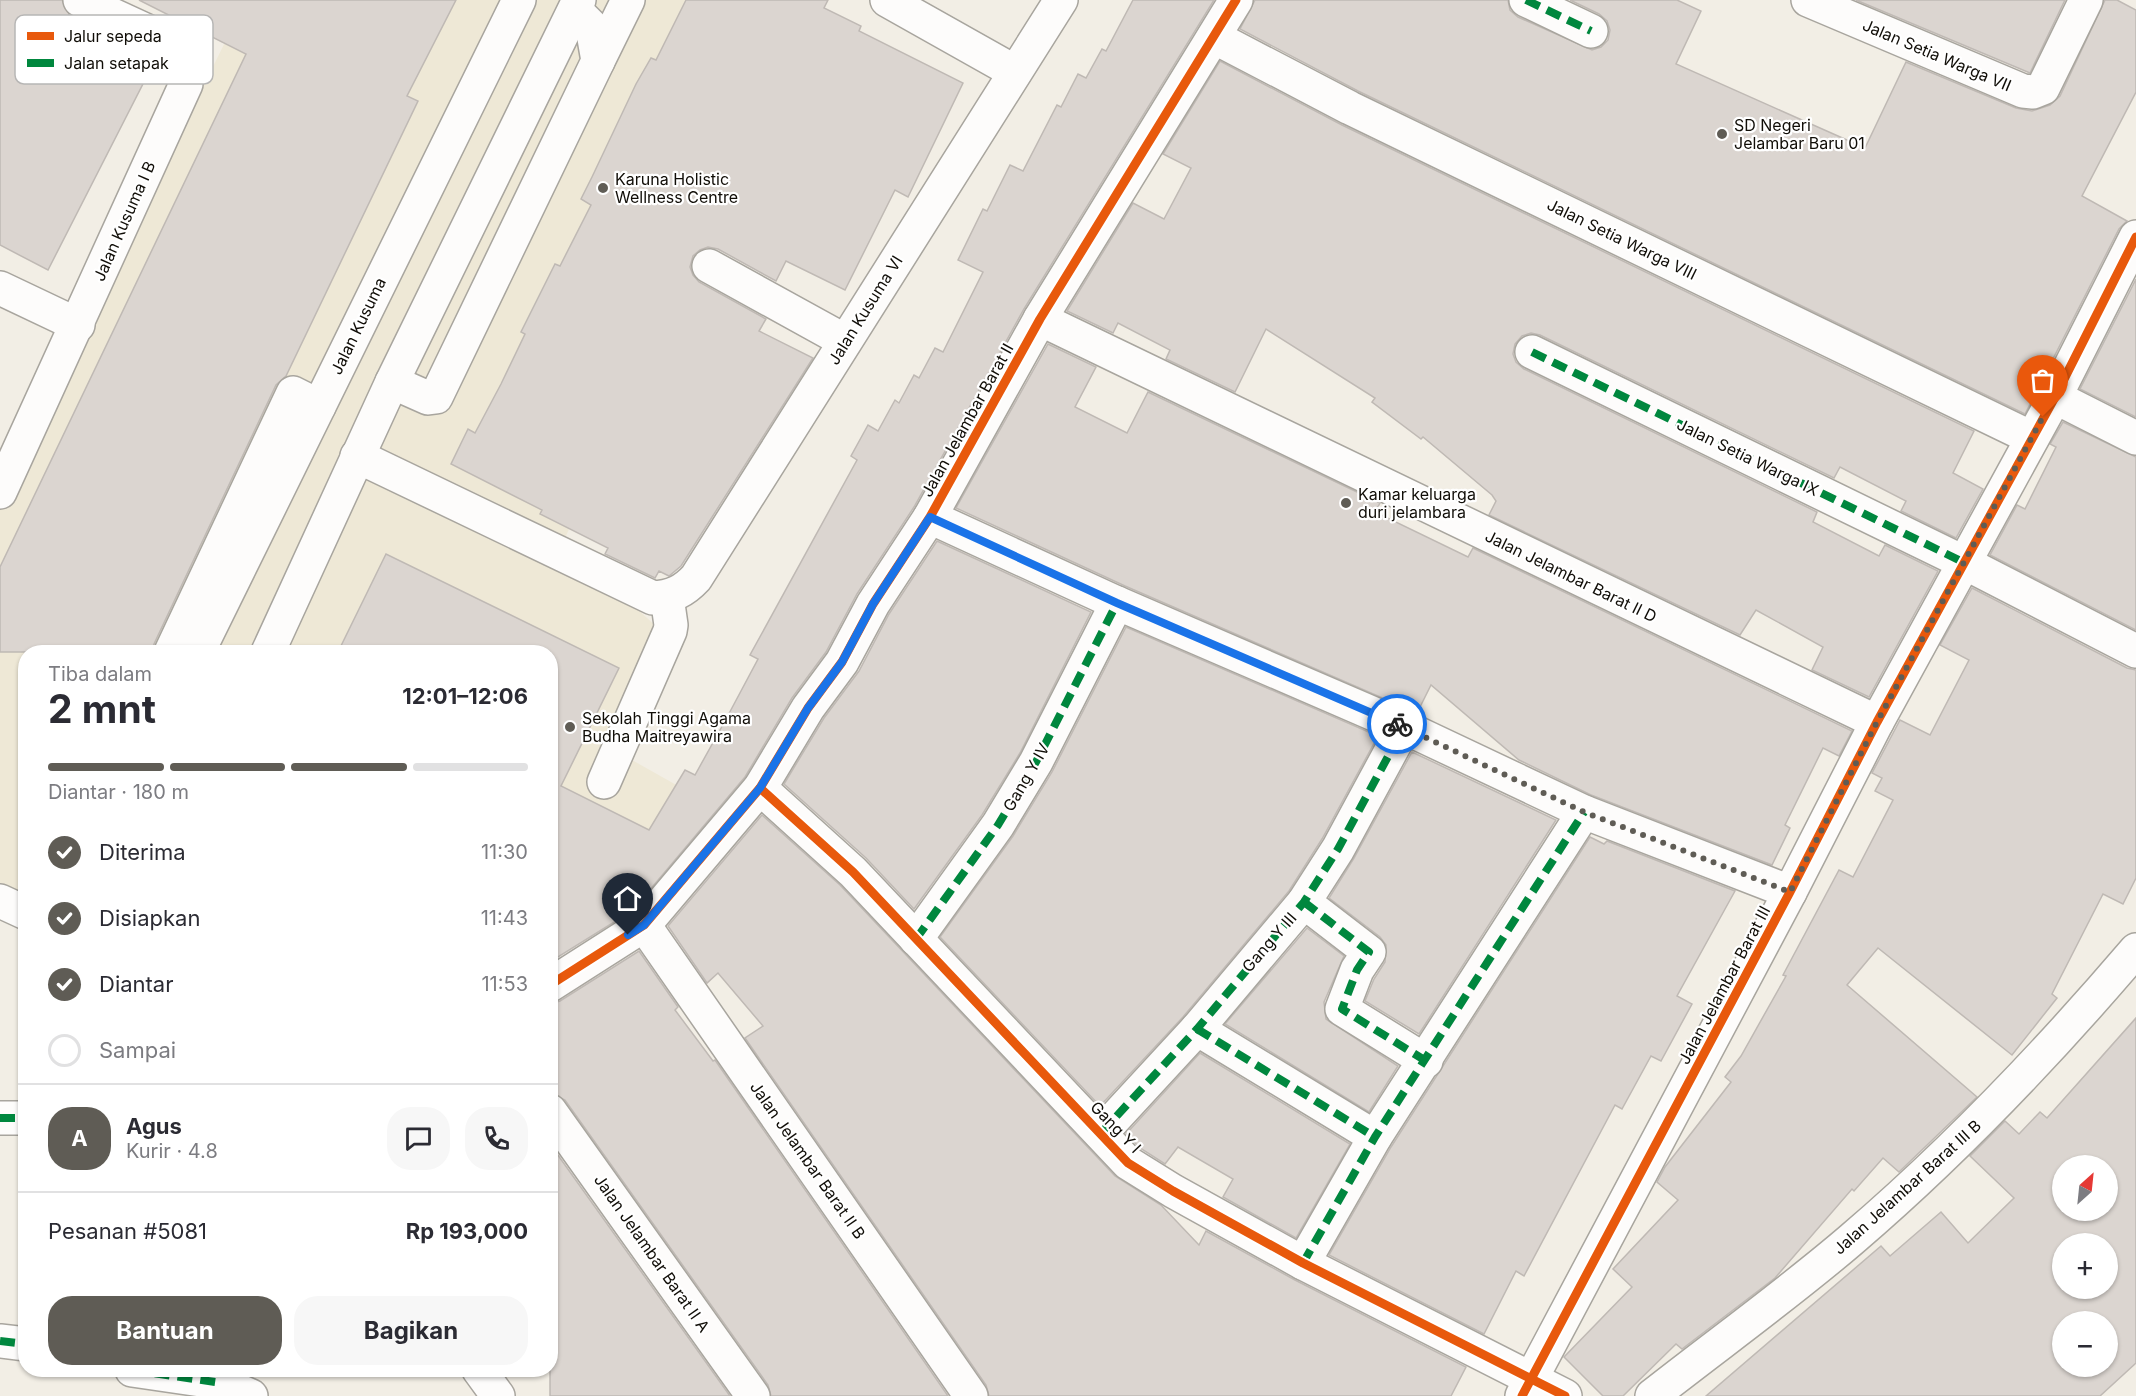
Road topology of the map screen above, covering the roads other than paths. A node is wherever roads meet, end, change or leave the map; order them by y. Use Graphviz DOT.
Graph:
graph roads {
  1 [pos="80,0"];
  2 [pos="519,0"];
  3 [pos="628,0"];
  4 [pos="887,0"];
  5 [pos="1061,0"];
  6 [pos="1236,0"];
  7 [pos="1526,0"];
  8 [pos="1808,0"];
  9 [pos="2086,0"];
  10 [pos="577,5"];
  11 [pos="112,15"];
  12 [pos="1591,31"];
  13 [pos="1214,37"];
  14 [pos="598,61"];
  15 [pos="1015,72"];
  16 [pos="186,84"];
  17 [pos="2136,237"];
  18 [pos="709,266"];
  19 [pos="0,288"];
  20 [pos="1040,319"];
  21 [pos="78,325"];
  22 [pos="845,341"];
  23 [pos="1532,352"];
  24 [pos="392,382"];
  25 [pos="2055,397"];
  26 [pos="319,406"];
  27 [pos="2032,438"];
  28 [pos="2136,438"];
  29 [pos="357,456"];
  30 [pos="4,475"];
  31 [pos="930,517"];
  32 [pos="1963,561"];
  33 [pos="660,597"];
  34 [pos="1117,603"];
  35 [pos="174,645"];
  36 [pos="201,645"];
  37 [pos="271,645"];
  38 [pos="2136,651"];
  39 [pos="1877,722"];
  40 [pos="1404,727"];
  41 [pos="603,782"];
  42 [pos="760,788"];
  43 [pos="1584,812"];
  44 [pos="1790,892"];
  45 [pos="0,901"];
  46 [pos="1304,902"];
  47 [pos="18,909"];
  48 [pos="644,925"];
  49 [pos="916,939"];
  50 [pos="2136,950"];
  51 [pos="558,980"];
  52 [pos="1197,1029"];
  53 [pos="1426,1060"];
  54 [pos="0,1118"];
  55 [pos="18,1118"];
  56 [pos="558,1122"];
  57 [pos="1101,1133"];
  58 [pos="1375,1137"];
  59 [pos="1303,1263"];
  60 [pos="0,1341"];
  61 [pos="18,1343"];
  62 [pos="174,1377"];
  63 [pos="485,1377"];
  64 [pos="229,1386"];
  65 [pos="1527,1387"];
  66 [pos="498,1396"];
  67 [pos="753,1396"];
  68 [pos="971,1396"];
  69 [pos="1564,1396"];
  70 [pos="1652,1396"];
  1 -- 11 [label="street, Jalan Kusuma I B"];
  2 -- 26 [label="street, Jalan Kusuma"];
  3 -- 14 [label="street"];
  4 -- 15 [label="street"];
  5 -- 15 [label="street, Jalan Kusuma VI"];
  6 -- 13 [label="street, Jalan Jelambar Barat II"];
  7 -- 12 [label="street"];
  8 -- 9 [label="street, Jalan Setia Warga VII"];
  10 -- 14 [label="street"];
  10 -- 24 [label="street"];
  13 -- 20 [label="street, Jalan Jelambar Barat II"];
  13 -- 27 [label="street, Jalan Setia Warga VIII"];
  14 -- 24 [label="street"];
  15 -- 22 [label="street, Jalan Kusuma VI"];
  16 -- 21 [label="street, Jalan Kusuma I B"];
  17 -- 25 [label="street, Jalan Jelambar Barat III"];
  18 -- 22 [label="street"];
  19 -- 21 [label="street"];
  20 -- 31 [label="street, Jalan Jelambar Barat II"];
  20 -- 39 [label="street, Jalan Jelambar Barat II D"];
  21 -- 30 [label="street, Jalan Kusuma I B"];
  22 -- 33 [label="street, Jalan Kusuma VI"];
  23 -- 32 [label="street, Jalan Setia Warga IX"];
  24 -- 29 [label="street"];
  25 -- 27 [label="street, Jalan Jelambar Barat III"];
  25 -- 28 [label="street"];
  26 -- 35 [label="street"];
  26 -- 36 [label="street, Jalan Kusuma"];
  27 -- 32 [label="street, Jalan Jelambar Barat III"];
  29 -- 33 [label="street"];
  29 -- 37 [label="street"];
  31 -- 34 [label="street"];
  31 -- 42 [label="street, Jalan Jelambar Barat II"];
  32 -- 38 [label="street, Jalan Setia Warga IX"];
  32 -- 39 [label="street, Jalan Jelambar Barat III"];
  33 -- 41 [label="street"];
  34 -- 40 [label="street"];
  34 -- 49 [label="street, Gang Y IV"];
  39 -- 44 [label="street, Jalan Jelambar Barat III"];
  40 -- 43 [label="street"];
  40 -- 46 [label="street, Gang Y III"];
  42 -- 48 [label="street, Jalan Jelambar Barat II"];
  42 -- 49 [label="street, Gang Y I"];
  43 -- 44 [label="street"];
  43 -- 53 [label="street"];
  44 -- 65 [label="street, Jalan Jelambar Barat III"];
  45 -- 47 [label="street"];
  46 -- 52 [label="street, Gang Y III"];
  46 -- 53 [label="street"];
  48 -- 51 [label="street, Jalan Jelambar Barat II"];
  48 -- 68 [label="street, Jalan Jelambar Barat II B"];
  49 -- 57 [label="street, Gang Y I"];
  50 -- 70 [label="street, Jalan Jelambar Barat III B"];
  52 -- 57 [label="street, Gang Y III"];
  52 -- 58 [label="street"];
  53 -- 58 [label="street"];
  54 -- 55 [label="street"];
  56 -- 67 [label="street, Jalan Jelambar Barat II A"];
  57 -- 59 [label="street, Gang Y I"];
  58 -- 59 [label="street"];
  59 -- 65 [label="street, Gang Y I"];
  60 -- 61 [label="street"];
  62 -- 64 [label="street"];
  63 -- 66 [label="street"];
  65 -- 69 [label="street"];
}
